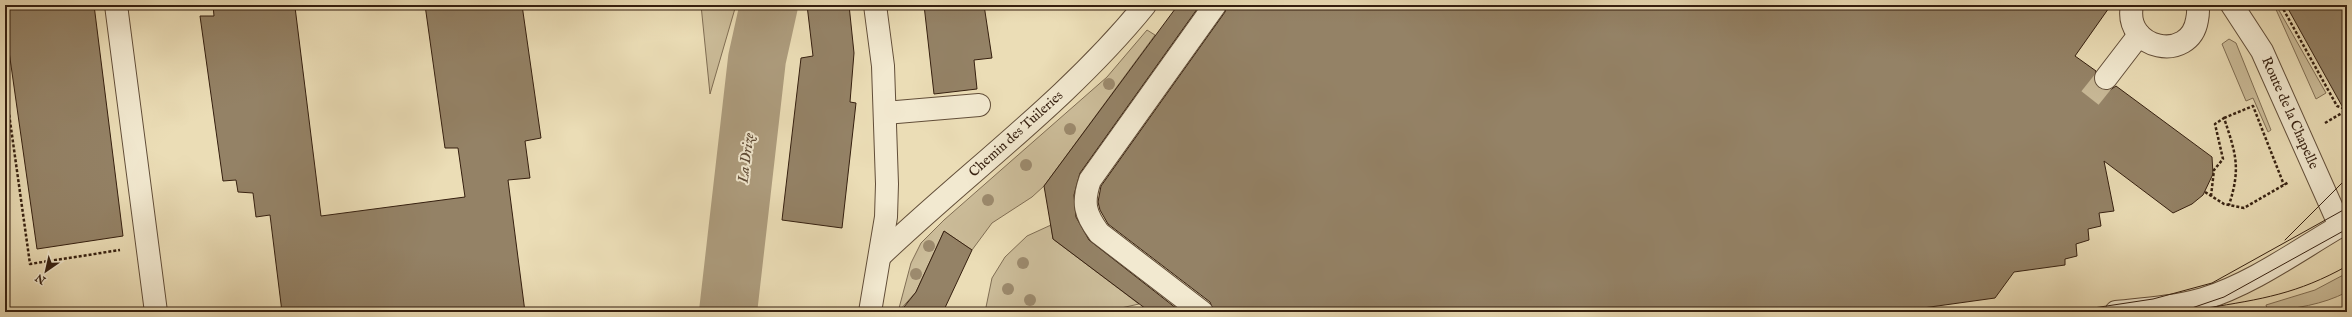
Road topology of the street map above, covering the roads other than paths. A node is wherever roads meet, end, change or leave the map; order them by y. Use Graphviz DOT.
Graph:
graph roads {
  1 [pos="116,5"];
  2 [pos="875,5"];
  3 [pos="1145,5"];
  4 [pos="1215,5"];
  5 [pos="2132,5"];
  6 [pos="2232,5"];
  7 [pos="2200,6"];
  8 [pos="2139,35"];
  9 [pos="2106,78"];
  10 [pos="979,105"];
  11 [pos="885,113"];
  12 [pos="2344,227"];
  13 [pos="880,256"];
  14 [pos="156,312"];
  15 [pos="870,312"];
  16 [pos="1202,312"];
  17 [pos="2116,312"];
  1 -- 14 [label="street"];
  2 -- 11 [label="street"];
  3 -- 13 [label="street, Chemin des Tuileries"];
  4 -- 16 [label="street"];
  5 -- 8 [label="street"];
  6 -- 12 [label="street, Route de la Chapelle"];
  7 -- 8 [label="street"];
  8 -- 9 [label="street"];
  10 -- 11 [label="street"];
  11 -- 13 [label="street"];
  12 -- 17 [label="street"];
  13 -- 15 [label="street"];
}
